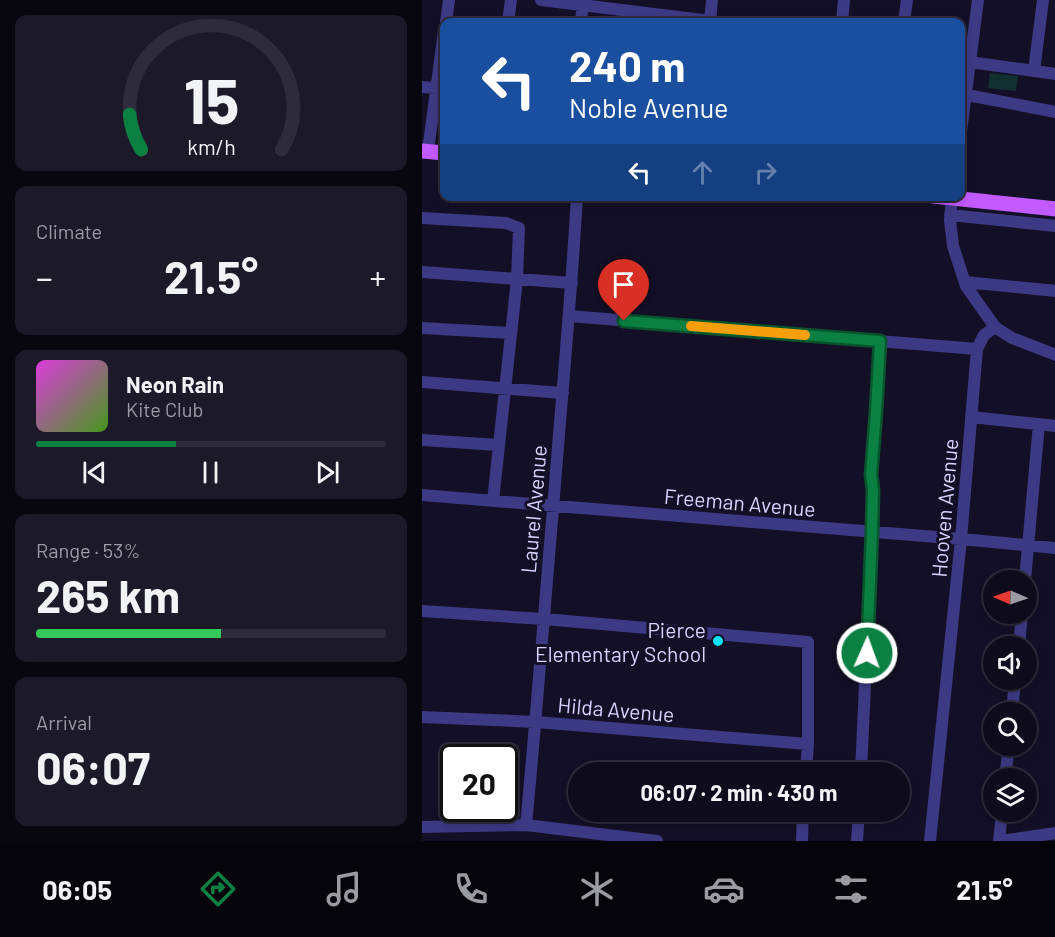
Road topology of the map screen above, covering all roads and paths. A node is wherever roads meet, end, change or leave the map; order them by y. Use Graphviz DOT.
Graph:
graph roads {
  1 [pos="449,0"];
  2 [pos="511,0"];
  3 [pos="541,0"];
  4 [pos="712,0"];
  5 [pos="844,0"];
  6 [pos="907,0"];
  7 [pos="978,0"];
  8 [pos="1043,0"];
  9 [pos="583,3"];
  10 [pos="642,17"];
  11 [pos="447,18"];
  12 [pos="509,18"];
  13 [pos="581,18"];
  14 [pos="713,18"];
  15 [pos="842,18"];
  16 [pos="905,18"];
  17 [pos="970,62"];
  18 [pos="1034,71"];
  19 [pos="440,73"];
  20 [pos="1055,74"];
  21 [pos="422,87"];
  22 [pos="437,88"];
  23 [pos="967,95"];
  24 [pos="965,105"];
  25 [pos="1055,112"];
  26 [pos="425,151"];
  27 [pos="440,153"];
  28 [pos="965,199"];
  29 [pos="577,201"];
  30 [pos="952,201"];
  31 [pos="1055,209"];
  32 [pos="950,215"];
  33 [pos="422,218"];
  34 [pos="1055,226"];
  35 [pos="422,272"];
  36 [pos="517,279"];
  37 [pos="965,282"];
  38 [pos="572,283"];
  39 [pos="1055,291"];
  40 [pos="569,316"];
  41 [pos="995,327"];
  42 [pos="422,328"];
  43 [pos="511,333"];
  44 [pos="880,341"];
  45 [pos="977,349"];
  46 [pos="1055,356"];
  47 [pos="422,382"];
  48 [pos="505,388"];
  49 [pos="563,393"];
  50 [pos="971,417"];
  51 [pos="1039,424"];
  52 [pos="1055,426"];
  53 [pos="422,440"];
  54 [pos="498,445"];
  55 [pos="422,495"];
  56 [pos="494,501"];
  57 [pos="553,506"];
  58 [pos="872,532"];
  59 [pos="961,539"];
  60 [pos="1029,546"];
  61 [pos="1055,548"];
  62 [pos="1026,570"];
  63 [pos="422,611"];
  64 [pos="545,619"];
  65 [pos="422,717"];
  66 [pos="536,722"];
  67 [pos="808,744"];
  68 [pos="807,762"];
  69 [pos="862,762"];
  70 [pos="803,822"];
  71 [pos="858,822"];
  72 [pos="1001,822"];
  73 [pos="526,825"];
  74 [pos="422,827"];
  75 [pos="1055,833"];
  76 [pos="657,841"];
  77 [pos="802,841"];
  78 [pos="857,841"];
  79 [pos="930,841"];
  80 [pos="1000,841"];
  1 -- 11 [label="street"];
  2 -- 12 [label="street"];
  3 -- 9 [label="street"];
  4 -- 14 [label="street"];
  5 -- 15 [label="street"];
  6 -- 16 [label="street"];
  7 -- 17 [label="street"];
  8 -- 18 [label="street"];
  9 -- 10 [label="street"];
  9 -- 13 [label="street"];
  17 -- 18 [label="street"];
  17 -- 23 [label="street"];
  18 -- 20 [label="street"];
  19 -- 22 [label="street"];
  21 -- 22 [label="street"];
  22 -- 26 [label="street"];
  23 -- 24 [label="street"];
  23 -- 25 [label="street"];
  26 -- 27 [label="main road"];
  28 -- 31 [label="main road"];
  29 -- 38 [label="street, Laurel Avenue"];
  30 -- 32 [label="street"];
  32 -- 34 [label="street"];
  32 -- 37 [label="street"];
  33 -- 36 [label="street"];
  35 -- 36 [label="street"];
  36 -- 38 [label="street"];
  36 -- 43 [label="street"];
  37 -- 39 [label="street"];
  37 -- 41 [label="street"];
  38 -- 40 [label="street, Laurel Avenue"];
  40 -- 44 [label="street"];
  40 -- 49 [label="street, Laurel Avenue"];
  41 -- 45 [label="street"];
  41 -- 46 [label="street"];
  42 -- 43 [label="street"];
  43 -- 48 [label="street"];
  44 -- 45 [label="street"];
  44 -- 58 [label="street"];
  45 -- 50 [label="street, Hooven Avenue"];
  47 -- 48 [label="street"];
  48 -- 49 [label="street"];
  48 -- 54 [label="street"];
  49 -- 57 [label="street, Laurel Avenue"];
  50 -- 51 [label="street"];
  50 -- 59 [label="street, Hooven Avenue"];
  51 -- 52 [label="street"];
  51 -- 60 [label="street"];
  53 -- 54 [label="street"];
  54 -- 56 [label="street"];
  55 -- 56 [label="street, Freeman Avenue"];
  56 -- 57 [label="street, Freeman Avenue"];
  57 -- 58 [label="street, Freeman Avenue"];
  57 -- 64 [label="street, Laurel Avenue"];
  58 -- 59 [label="street, Freeman Avenue"];
  58 -- 69 [label="street"];
  59 -- 60 [label="street, Freeman Avenue"];
  59 -- 79 [label="street, Hooven Avenue"];
  60 -- 61 [label="street, Freeman Avenue"];
  60 -- 62 [label="street"];
  63 -- 64 [label="street"];
  64 -- 66 [label="street, Laurel Avenue"];
  64 -- 67 [label="street"];
  65 -- 66 [label="street, Hilda Avenue"];
  66 -- 67 [label="street, Hilda Avenue"];
  66 -- 73 [label="street, Laurel Avenue"];
  67 -- 68 [label="street"];
  70 -- 77 [label="street"];
  71 -- 78 [label="street"];
  72 -- 80 [label="street"];
  73 -- 74 [label="street"];
  73 -- 76 [label="street"];
  75 -- 80 [label="street"];
}
